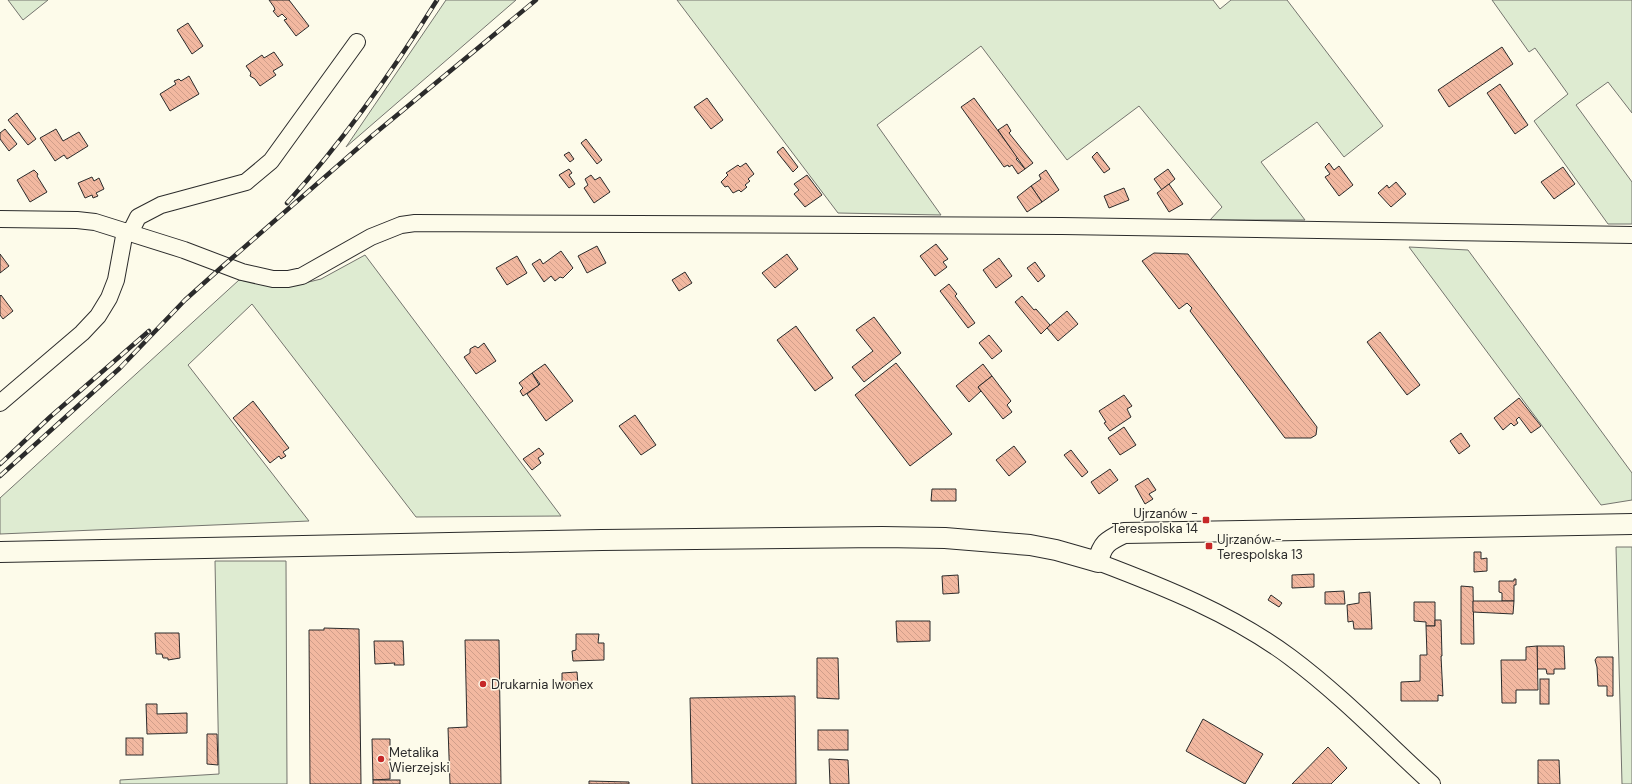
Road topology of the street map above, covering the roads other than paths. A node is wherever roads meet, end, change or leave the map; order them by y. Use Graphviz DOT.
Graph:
graph roads {
  1 [pos="357,42"];
  2 [pos="0,219"];
  3 [pos="128,232"];
  4 [pos="1632,235"];
  5 [pos="0,403"];
  6 [pos="1632,524"];
  7 [pos="0,552"];
  8 [pos="1098,562"];
  9 [pos="1432,784"];
  1 -- 3 [label="street"];
  2 -- 3 [label="street"];
  3 -- 4 [label="street"];
  3 -- 5 [label="street"];
  6 -- 8 [label="main road"];
  7 -- 8 [label="main road"];
  8 -- 9 [label="street"];
}
